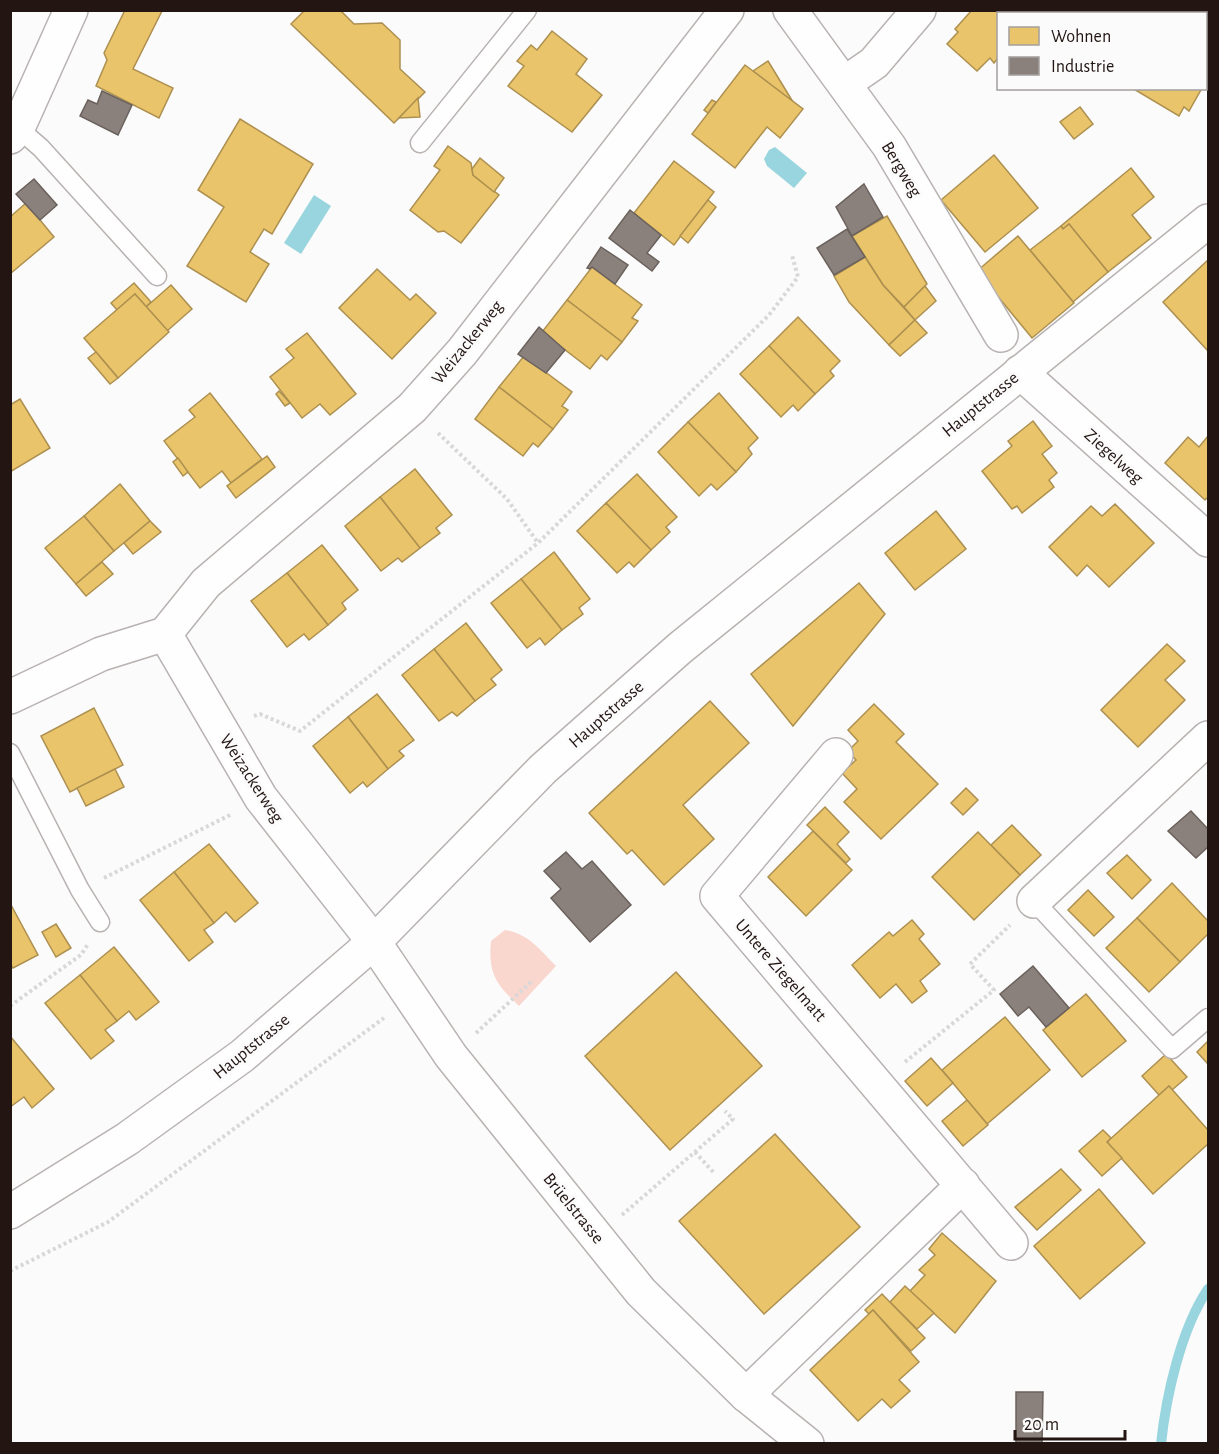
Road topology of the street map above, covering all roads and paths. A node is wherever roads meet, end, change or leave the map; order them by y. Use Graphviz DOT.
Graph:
graph roads {
  1 [pos="71,10"];
  2 [pos="527,10"];
  3 [pos="727,10"];
  4 [pos="790,10"];
  5 [pos="919,10"];
  6 [pos="845,83"];
  7 [pos="14,132"];
  8 [pos="420,143"];
  9 [pos="1209,221"];
  10 [pos="792,255"];
  11 [pos="158,276"];
  12 [pos="1001,335"];
  13 [pos="1020,372"];
  14 [pos="412,408"];
  15 [pos="1209,540"];
  16 [pos="538,543"];
  17 [pos="165,634"];
  18 [pos="10,697"];
  19 [pos="260,714"];
  20 [pos="1208,740"];
  21 [pos="10,753"];
  22 [pos="837,755"];
  23 [pos="203,830"];
  24 [pos="80,890"];
  25 [pos="1034,901"];
  26 [pos="100,922"];
  27 [pos="374,942"];
  28 [pos="531,982"];
  29 [pos="411,998"];
  30 [pos="10,1006"];
  31 [pos="1209,1018"];
  32 [pos="452,1056"];
  33 [pos="878,1084"];
  34 [pos="725,1111"];
  35 [pos="695,1152"];
  36 [pos="715,1174"];
  37 [pos="963,1185"];
  38 [pos="10,1212"];
  39 [pos="597,1237"];
  40 [pos="1011,1243"];
  41 [pos="10,1271"];
  42 [pos="746,1395"];
  43 [pos="807,1443"];
  1 -- 7 [label="street"];
  2 -- 8 [label="lane"];
  3 -- 14 [label="street, Weizackerweg"];
  4 -- 6 [label="street, Bergweg"];
  5 -- 6 [label="street"];
  6 -- 12 [label="street, Bergweg"];
  7 -- 11 [label="lane"];
  9 -- 13 [label="street, Hauptstrasse"];
  10 -- 16 [label="path"];
  13 -- 15 [label="street, Ziegelweg"];
  13 -- 27 [label="street, Hauptstrasse"];
  14 -- 16 [label="path"];
  14 -- 17 [label="street, Weizackerweg"];
  16 -- 19 [label="path"];
  17 -- 18 [label="street"];
  17 -- 27 [label="street, Weizackerweg"];
  20 -- 25 [label="street"];
  21 -- 24 [label="lane"];
  22 -- 33 [label="street, Untere Ziegelmatt"];
  23 -- 24 [label="path"];
  24 -- 26 [label="lane"];
  25 -- 31 [label="lane"];
  25 -- 33 [label="path"];
  26 -- 30 [label="path"];
  27 -- 29 [label="street, Brüelstrasse"];
  27 -- 38 [label="street, Hauptstrasse"];
  28 -- 32 [label="path"];
  29 -- 32 [label="street, Brüelstrasse"];
  29 -- 41 [label="path"];
  32 -- 39 [label="street, Brüelstrasse"];
  33 -- 37 [label="street, Untere Ziegelmatt"];
  34 -- 35 [label="path"];
  35 -- 36 [label="path"];
  35 -- 39 [label="path"];
  37 -- 40 [label="street, Untere Ziegelmatt"];
  37 -- 42 [label="street"];
  39 -- 42 [label="street, Brüelstrasse"];
  42 -- 43 [label="street, Brüelstrasse"];
}
